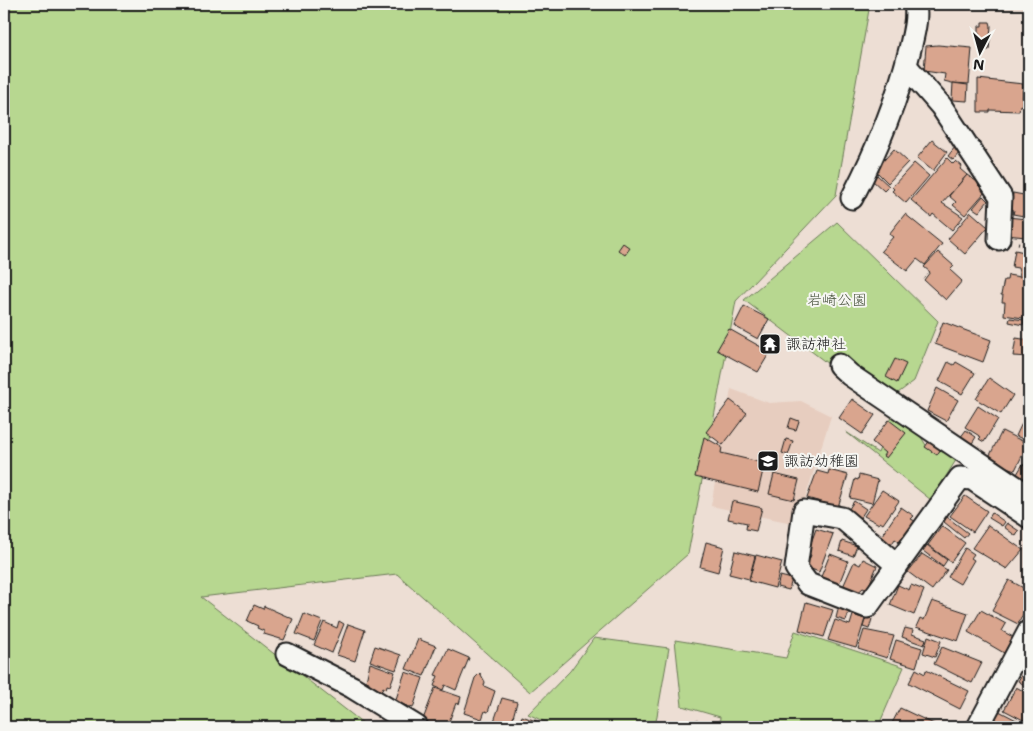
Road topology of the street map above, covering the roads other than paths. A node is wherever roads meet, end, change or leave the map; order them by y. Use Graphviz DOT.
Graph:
graph roads {
  1 [pos="915,4"];
  2 [pos="906,66"];
  3 [pos="852,198"];
  4 [pos="999,239"];
  5 [pos="839,365"];
  6 [pos="1029,496"];
  7 [pos="1029,517"];
  8 [pos="897,565"];
  9 [pos="1029,631"];
  10 [pos="287,654"];
  11 [pos="417,727"];
  12 [pos="978,727"];
  1 -- 2 [label="street"];
  2 -- 3 [label="street"];
  2 -- 4 [label="street"];
  5 -- 6 [label="street"];
  7 -- 8 [label="street"];
  8 -- 8 [label="street"];
  9 -- 12 [label="street"];
  10 -- 11 [label="street"];
}
